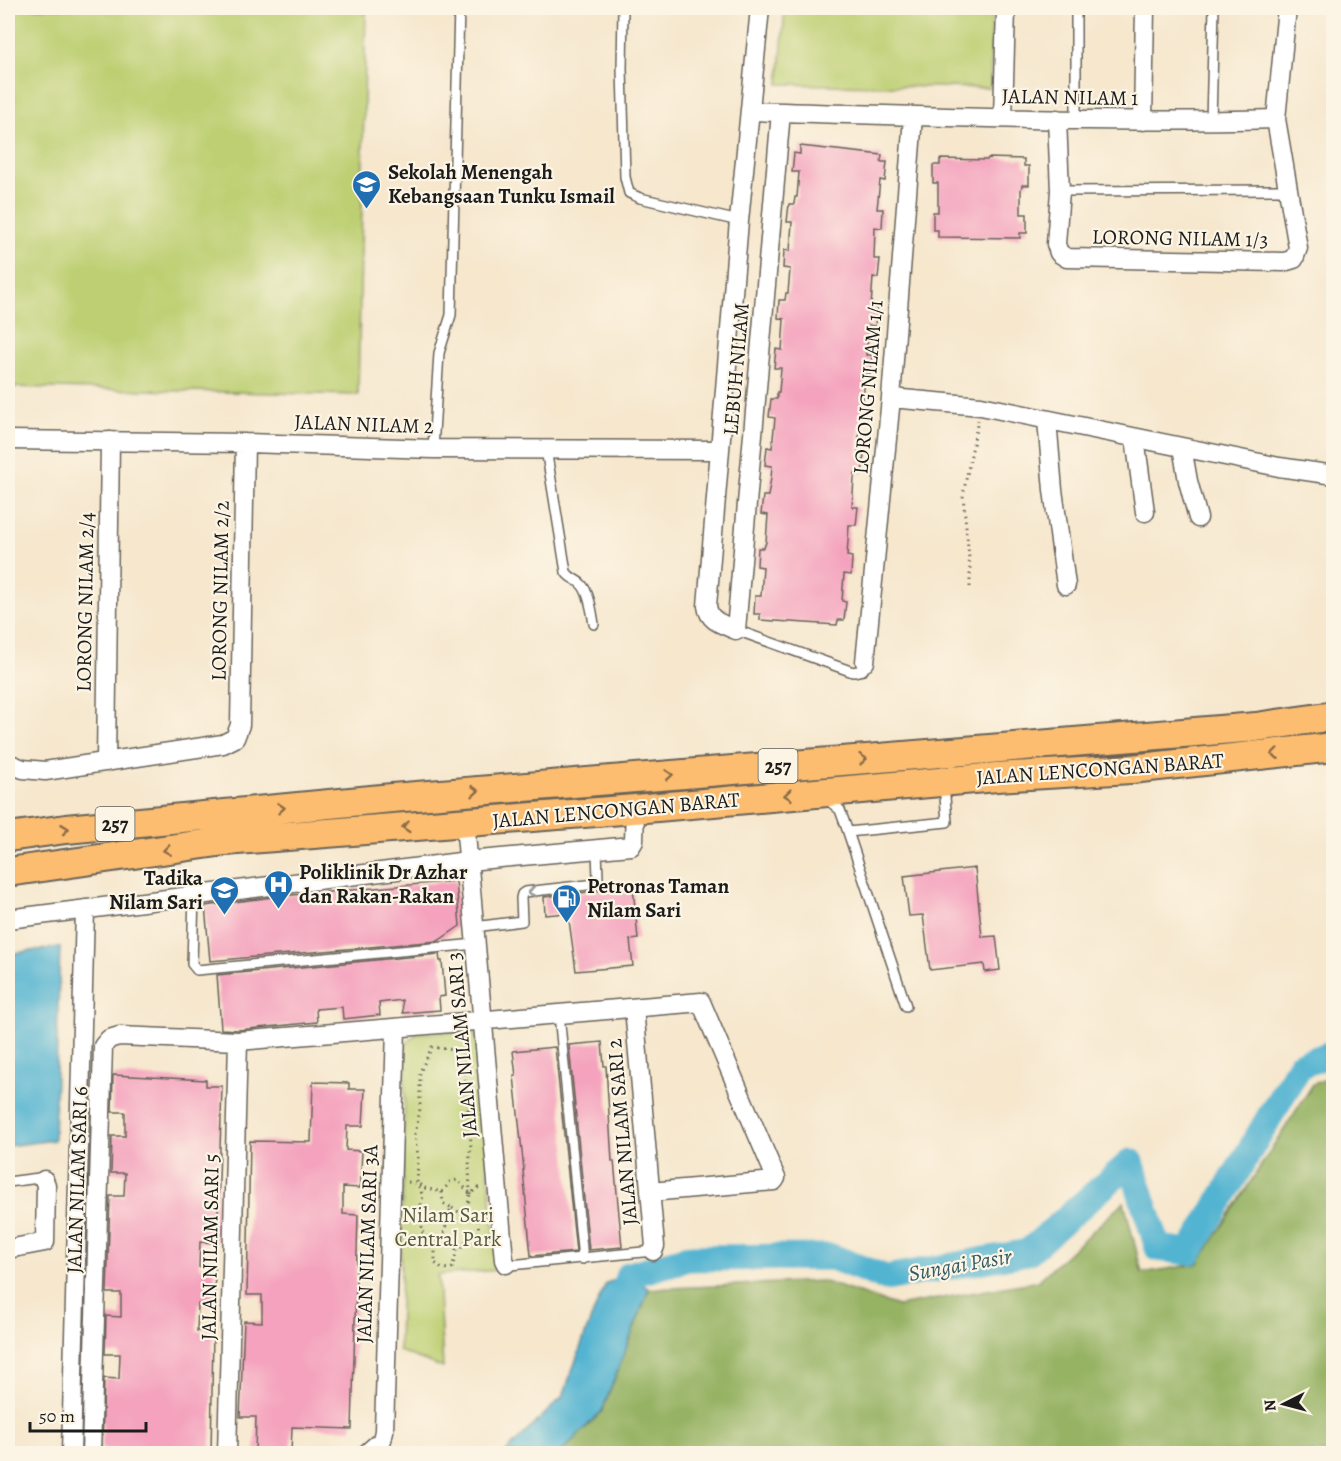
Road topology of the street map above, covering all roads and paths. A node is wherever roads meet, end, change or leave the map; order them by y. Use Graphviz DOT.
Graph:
graph roads {
  1 [pos="459,8"];
  2 [pos="623,8"];
  3 [pos="760,8"];
  4 [pos="1006,8"];
  5 [pos="1076,8"];
  6 [pos="1145,8"];
  7 [pos="1214,8"];
  8 [pos="1287,8"];
  9 [pos="750,111"];
  10 [pos="781,112"];
  11 [pos="913,117"];
  12 [pos="1003,118"];
  13 [pos="1057,119"];
  14 [pos="1276,119"];
  15 [pos="1076,120"];
  16 [pos="1143,121"];
  17 [pos="1211,121"];
  18 [pos="1288,190"];
  19 [pos="1060,192"];
  20 [pos="739,221"];
  21 [pos="891,398"];
  22 [pos="981,406"];
  23 [pos="1047,420"];
  24 [pos="1135,438"];
  25 [pos="8,440"];
  26 [pos="110,441"];
  27 [pos="245,443"];
  28 [pos="1182,447"];
  29 [pos="433,449"];
  30 [pos="546,449"];
  31 [pos="719,450"];
  32 [pos="1334,475"];
  33 [pos="1145,512"];
  34 [pos="1198,518"];
  35 [pos="1066,585"];
  36 [pos="970,587"];
  37 [pos="594,624"];
  38 [pos="736,630"];
  39 [pos="865,662"];
  40 [pos="1334,716"];
  41 [pos="1334,747"];
  42 [pos="106,762"];
  43 [pos="8,763"];
  44 [pos="944,781"];
  45 [pos="818,792"];
  46 [pos="635,809"];
  47 [pos="465,823"];
  48 [pos="848,831"];
  49 [pos="8,837"];
  50 [pos="597,849"];
  51 [pos="468,861"];
  52 [pos="8,872"];
  53 [pos="194,895"];
  54 [pos="85,909"];
  55 [pos="8,919"];
  56 [pos="475,935"];
  57 [pos="906,1006"];
  58 [pos="634,1008"];
  59 [pos="559,1014"];
  60 [pos="484,1021"];
  61 [pos="396,1028"];
  62 [pos="238,1041"];
  63 [pos="44,1180"];
  64 [pos="8,1182"];
  65 [pos="417,1183"];
  66 [pos="442,1192"];
  67 [pos="650,1192"];
  68 [pos="470,1194"];
  69 [pos="452,1208"];
  70 [pos="467,1211"];
  71 [pos="8,1249"];
  72 [pos="457,1250"];
  73 [pos="653,1251"];
  74 [pos="583,1259"];
  75 [pos="506,1264"];
  76 [pos="70,1454"];
  77 [pos="91,1454"];
  78 [pos="227,1454"];
  79 [pos="366,1454"];
  1 -- 29 [label="lane"];
  2 -- 20 [label="lane"];
  3 -- 9 [label="street"];
  4 -- 12 [label="street"];
  5 -- 15 [label="lane"];
  6 -- 16 [label="street"];
  7 -- 17 [label="lane"];
  8 -- 14 [label="street"];
  9 -- 10 [label="street, JALAN NILAM 1"];
  9 -- 20 [label="street"];
  10 -- 11 [label="street, JALAN NILAM 1"];
  10 -- 38 [label="street, LEBUH NILAM"];
  11 -- 12 [label="street, JALAN NILAM 1"];
  11 -- 21 [label="street, LORONG NILAM 1/1"];
  12 -- 13 [label="street, JALAN NILAM 1"];
  13 -- 15 [label="street, JALAN NILAM 1"];
  13 -- 19 [label="street, LORONG NILAM 1/3"];
  14 -- 17 [label="street, JALAN NILAM 1"];
  14 -- 18 [label="street, LORONG NILAM 1/3"];
  15 -- 16 [label="street, JALAN NILAM 1"];
  16 -- 17 [label="street, JALAN NILAM 1"];
  18 -- 19 [label="lane"];
  18 -- 19 [label="street, LORONG NILAM 1/3"];
  20 -- 31 [label="street"];
  21 -- 22 [label="street"];
  21 -- 39 [label="street, LORONG NILAM 1/1"];
  22 -- 23 [label="street"];
  22 -- 36 [label="path"];
  23 -- 24 [label="street"];
  23 -- 35 [label="street"];
  24 -- 28 [label="street"];
  24 -- 33 [label="street"];
  25 -- 26 [label="street, JALAN NILAM 2"];
  26 -- 27 [label="street, JALAN NILAM 2"];
  26 -- 42 [label="street, LORONG NILAM 2/4"];
  27 -- 29 [label="street, JALAN NILAM 2"];
  27 -- 42 [label="street, LORONG NILAM 2/2"];
  28 -- 32 [label="street"];
  28 -- 34 [label="street"];
  29 -- 30 [label="street, JALAN NILAM 2"];
  30 -- 31 [label="street, JALAN NILAM 2"];
  30 -- 37 [label="lane"];
  31 -- 38 [label="street"];
  38 -- 39 [label="lane"];
  49 -- 40 [label="highway, JALAN LENCONGAN BARAT / 257, one-way"];
  41 -- 44 [label="highway, JALAN LENCONGAN BARAT / 257, one-way"];
  42 -- 43 [label="street"];
  44 -- 45 [label="highway, JALAN LENCONGAN BARAT / 257"];
  44 -- 48 [label="lane"];
  45 -- 46 [label="highway, JALAN LENCONGAN BARAT / 257, one-way"];
  45 -- 48 [label="lane"];
  46 -- 47 [label="highway, JALAN LENCONGAN BARAT / 257"];
  46 -- 50 [label="street"];
  47 -- 51 [label="street, JALAN NILAM SARI 3"];
  47 -- 52 [label="highway, JALAN LENCONGAN BARAT / 257, one-way"];
  48 -- 57 [label="lane"];
  50 -- 51 [label="street"];
  50 -- 56 [label="lane, one-way"];
  51 -- 53 [label="street"];
  51 -- 56 [label="street, JALAN NILAM SARI 3"];
  53 -- 54 [label="street"];
  53 -- 56 [label="lane"];
  54 -- 55 [label="street"];
  54 -- 76 [label="street"];
  56 -- 60 [label="street, JALAN NILAM SARI 3"];
  58 -- 59 [label="street"];
  58 -- 67 [label="street, JALAN NILAM SARI 2"];
  58 -- 67 [label="street"];
  59 -- 60 [label="street"];
  59 -- 74 [label="lane"];
  60 -- 61 [label="street"];
  60 -- 75 [label="street, JALAN NILAM SARI 3"];
  61 -- 62 [label="street"];
  61 -- 79 [label="street, JALAN NILAM SARI 3A"];
  62 -- 77 [label="street, JALAN NILAM SARI 6"];
  62 -- 78 [label="street, JALAN NILAM SARI 5"];
  63 -- 64 [label="lane"];
  63 -- 71 [label="street"];
  65 -- 66 [label="path"];
  65 -- 68 [label="path"];
  65 -- 72 [label="path"];
  66 -- 68 [label="path"];
  66 -- 69 [label="path"];
  67 -- 73 [label="street, JALAN NILAM SARI 2"];
  68 -- 70 [label="path"];
  69 -- 70 [label="path"];
  69 -- 72 [label="path"];
  70 -- 72 [label="path"];
  73 -- 74 [label="lane"];
  74 -- 75 [label="lane"];
}
